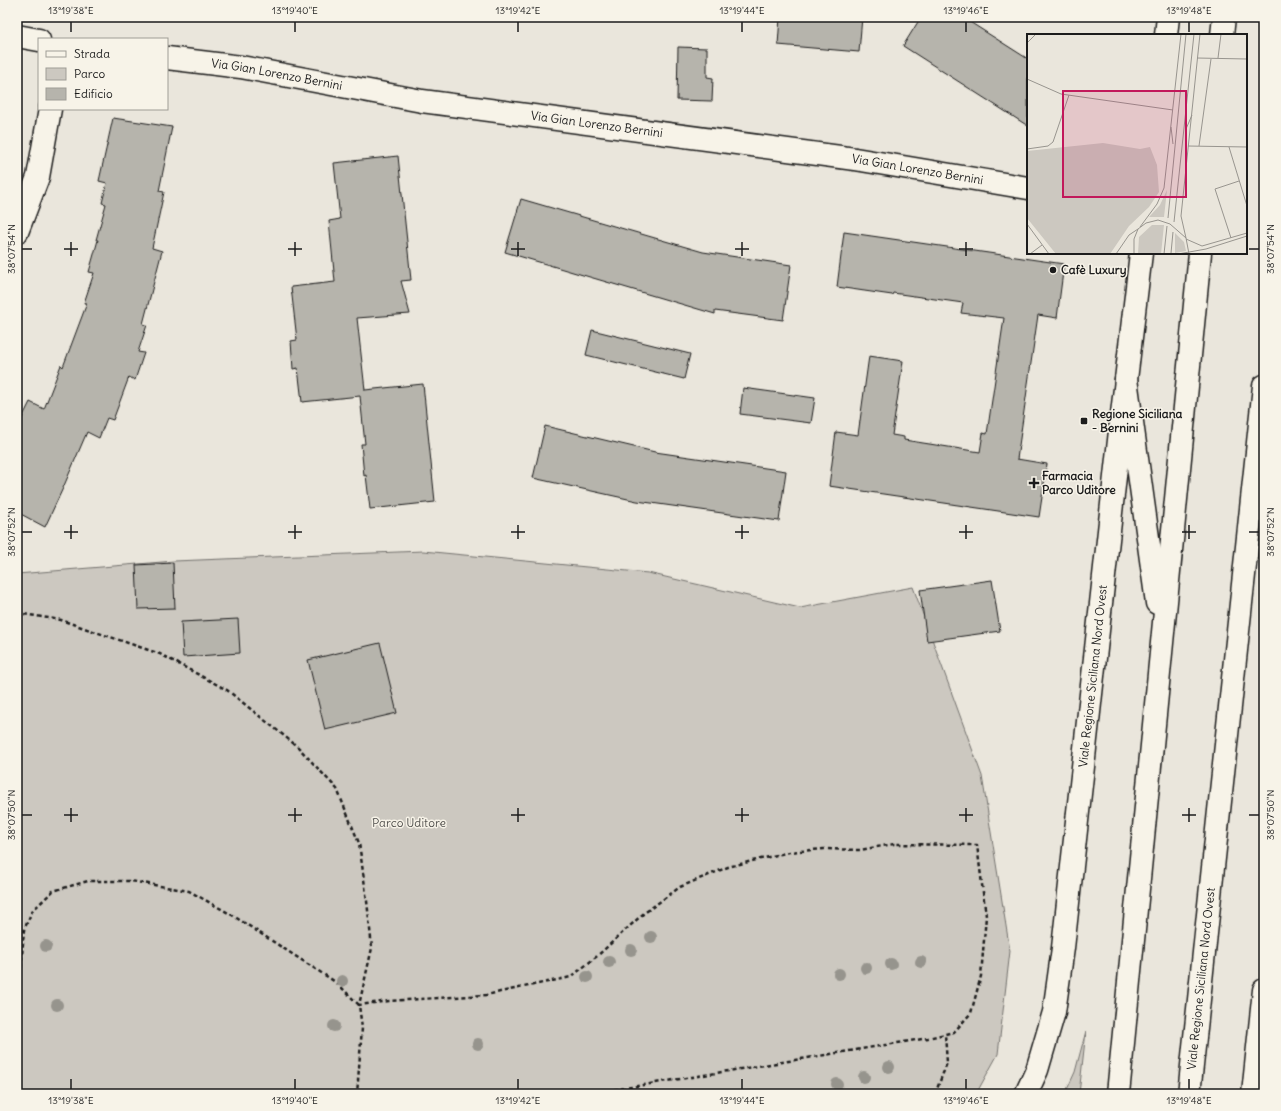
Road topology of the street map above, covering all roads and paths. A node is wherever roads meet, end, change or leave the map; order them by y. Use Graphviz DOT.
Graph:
graph roads {
  1 [pos="1168,17"];
  2 [pos="1224,17"];
  3 [pos="1166,34"];
  4 [pos="1222,34"];
  5 [pos="17,36"];
  6 [pos="38,40"];
  7 [pos="168,58"];
  8 [pos="50,110"];
  9 [pos="1027,188"];
  10 [pos="17,232"];
  11 [pos="1141,254"];
  12 [pos="1200,254"];
  13 [pos="1126,378"];
  14 [pos="1264,386"];
  15 [pos="1260,454"];
  16 [pos="17,612"];
  17 [pos="1162,638"];
  18 [pos="17,973"];
  19 [pos="1264,990"];
  20 [pos="359,1005"];
  21 [pos="945,1034"];
  22 [pos="356,1094"];
  23 [pos="589,1094"];
  24 [pos="936,1094"];
  25 [pos="1026,1094"];
  26 [pos="1118,1094"];
  27 [pos="1188,1094"];
  28 [pos="1253,1094"];
  1 -- 3 [label="street"];
  2 -- 4 [label="street"];
  5 -- 6 [label="street"];
  7 -- 9 [label="street, Via Gian Lorenzo Bernini"];
  8 -- 10 [label="street"];
  11 -- 13 [label="street, Viale Regione Siciliana Nord Ovest"];
  12 -- 17 [label="street"];
  13 -- 17 [label="street"];
  13 -- 25 [label="street, Viale Regione Siciliana Nord Ovest"];
  14 -- 15 [label="street, Viale Regione Siciliana Nord Ovest"];
  15 -- 27 [label="street, Viale Regione Siciliana Nord Ovest"];
  16 -- 20 [label="path"];
  17 -- 26 [label="street"];
  18 -- 20 [label="path"];
  19 -- 28 [label="street"];
  20 -- 21 [label="path"];
  20 -- 22 [label="path"];
  21 -- 23 [label="path"];
  21 -- 24 [label="path"];
}
